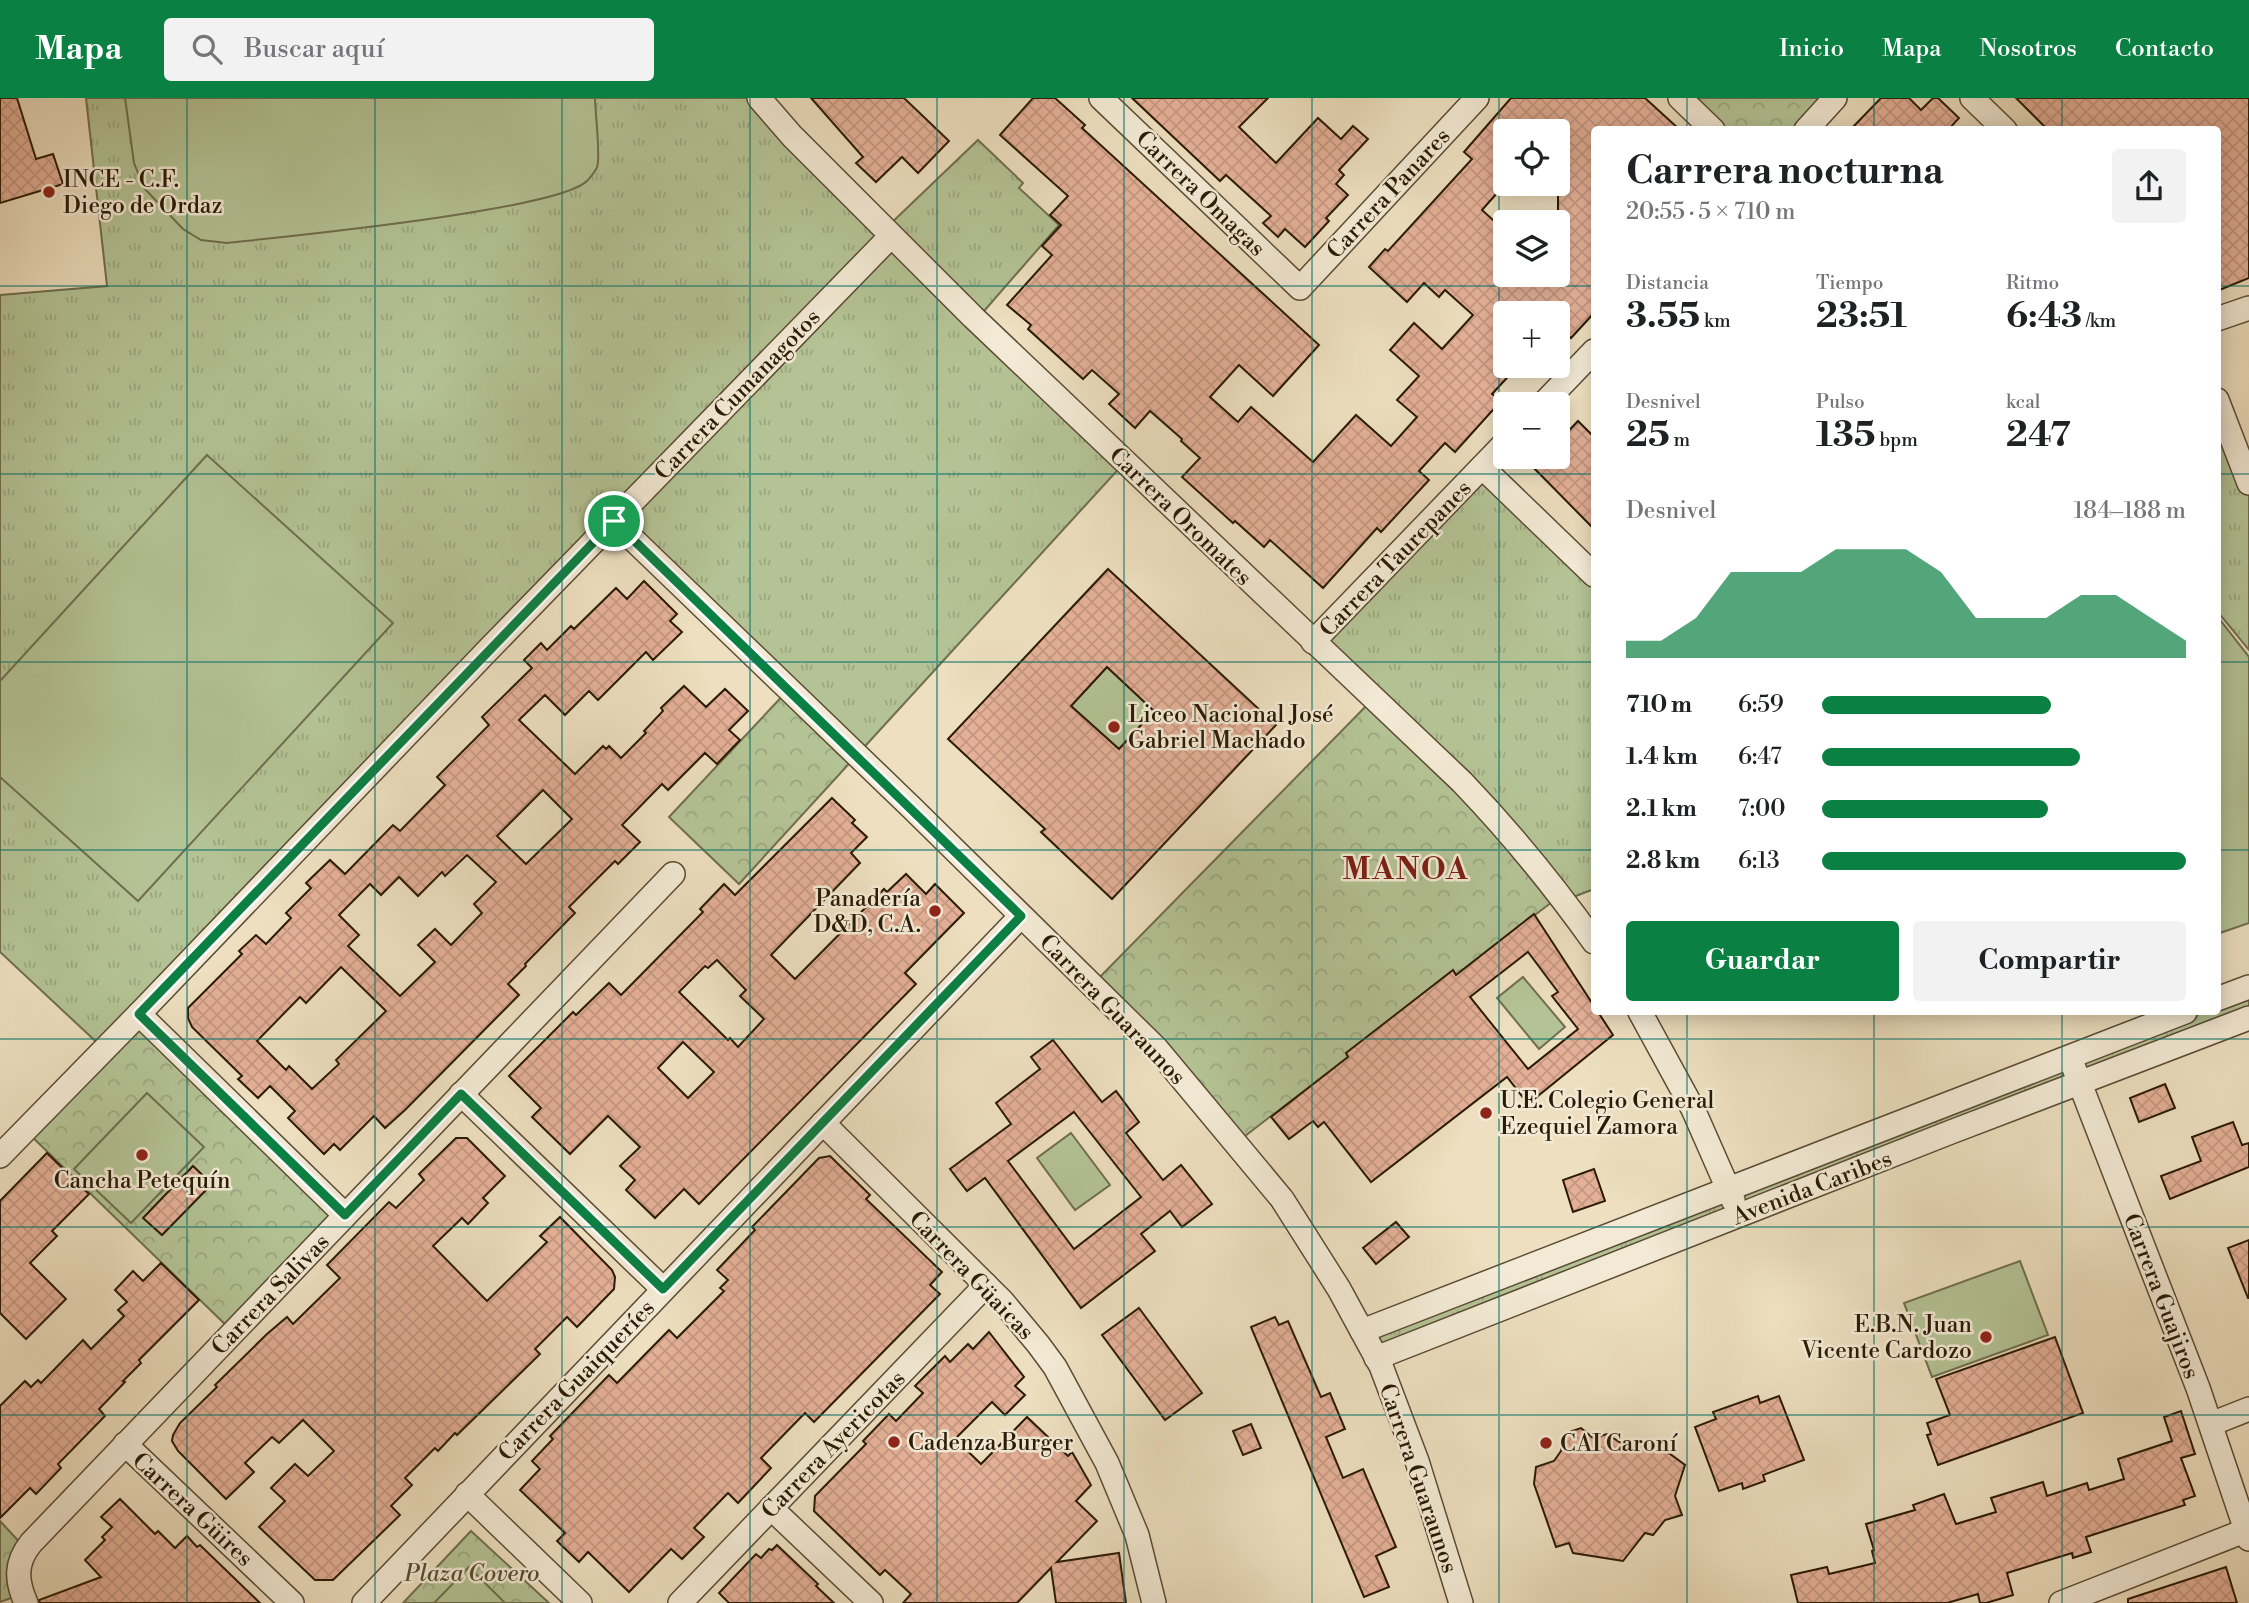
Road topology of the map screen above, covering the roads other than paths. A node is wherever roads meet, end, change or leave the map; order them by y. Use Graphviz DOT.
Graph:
graph roads {
  1 [pos="759,98"];
  2 [pos="1101,98"];
  3 [pos="1477,98"];
  4 [pos="1680,98"];
  5 [pos="1835,98"];
  6 [pos="1972,98"];
  7 [pos="1709,126"];
  8 [pos="1810,126"];
  9 [pos="2001,126"];
  10 [pos="891,236"];
  11 [pos="1300,288"];
  12 [pos="2249,308"];
  13 [pos="2221,318"];
  14 [pos="1591,354"];
  15 [pos="1555,392"];
  16 [pos="2221,410"];
  17 [pos="1493,456"];
  18 [pos="1482,467"];
  19 [pos="2249,483"];
  20 [pos="614,521"];
  21 [pos="1591,572"];
  22 [pos="1313,642"];
  23 [pos="673,874"];
  24 [pos="1021,916"];
  25 [pos="1591,938"];
  26 [pos="2249,987"];
  27 [pos="2221,998"];
  28 [pos="139,1014"];
  29 [pos="1642,1015"];
  30 [pos="2177,1015"];
  31 [pos="2249,1018"];
  32 [pos="2070,1055"];
  33 [pos="2080,1083"];
  34 [pos="461,1094"];
  35 [pos="823,1123"];
  36 [pos="0,1156"];
  37 [pos="1728,1188"];
  38 [pos="345,1215"];
  39 [pos="1739,1215"];
  40 [pos="986,1285"];
  41 [pos="663,1289"];
  42 [pos="1362,1331"];
  43 [pos="1376,1358"];
  44 [pos="2249,1409"];
  45 [pos="2211,1424"];
  46 [pos="125,1444"];
  47 [pos="467,1494"];
  48 [pos="771,1508"];
  49 [pos="2248,1534"];
  50 [pos="26,1603"];
  51 [pos="292,1603"];
  52 [pos="364,1603"];
  53 [pos="580,1603"];
  54 [pos="680,1603"];
  55 [pos="872,1603"];
  56 [pos="1154,1603"];
  57 [pos="1461,1603"];
  58 [pos="2061,1603"];
  1 -- 10 [label="street, Carrera Oromates"];
  2 -- 11 [label="street, Carrera Omagas"];
  3 -- 11 [label="street, Carrera Panares"];
  4 -- 7 [label="street"];
  5 -- 8 [label="street"];
  6 -- 9 [label="street"];
  10 -- 20 [label="street, Carrera Cumanagotos"];
  10 -- 22 [label="street, Carrera Oromates"];
  12 -- 13 [label="street"];
  14 -- 15 [label="street"];
  16 -- 19 [label="street"];
  17 -- 18 [label="street, Carrera Taurepanes"];
  18 -- 21 [label="street"];
  18 -- 22 [label="street, Carrera Taurepanes"];
  20 -- 24 [label="street, Carrera Guaraunos"];
  20 -- 28 [label="street, Carrera Cumanagotos"];
  22 -- 25 [label="street, Carrera Oromates"];
  23 -- 34 [label="street, Carrera Salivas"];
  24 -- 35 [label="street, Carrera Guaiqueríes"];
  24 -- 42 [label="street, Carrera Guaraunos"];
  26 -- 27 [label="street"];
  28 -- 36 [label="street, Carrera Cumanagotos"];
  28 -- 38 [label="street"];
  29 -- 37 [label="street"];
  30 -- 32 [label="street, Avenida Caribes"];
  31 -- 33 [label="street, Avenida Caribes"];
  32 -- 33 [label="street, Carrera Guajiros"];
  32 -- 37 [label="street, Avenida Caribes"];
  33 -- 39 [label="street, Avenida Caribes"];
  33 -- 45 [label="street, Carrera Guajiros"];
  34 -- 38 [label="street, Carrera Salivas"];
  34 -- 41 [label="street"];
  35 -- 40 [label="street, Carrera Güaicas"];
  35 -- 41 [label="street, Carrera Guaiqueríes"];
  37 -- 39 [label="street"];
  37 -- 42 [label="street, Avenida Caribes"];
  38 -- 46 [label="street, Carrera Salivas"];
  39 -- 43 [label="street, Avenida Caribes"];
  40 -- 48 [label="street, Carrera Ayericotas"];
  40 -- 56 [label="street, Carrera Güaicas"];
  41 -- 47 [label="street, Carrera Guaiqueríes"];
  42 -- 43 [label="street, Carrera Guaraunos"];
  43 -- 57 [label="street, Carrera Guaraunos"];
  44 -- 45 [label="street"];
  45 -- 49 [label="street, Carrera Guajiros"];
  46 -- 50 [label="street, Carrera Salivas"];
  46 -- 51 [label="street, Carrera Güires"];
  47 -- 52 [label="street, Carrera Guaiqueríes"];
  47 -- 53 [label="street"];
  48 -- 54 [label="street, Carrera Ayericotas"];
  48 -- 55 [label="street"];
  49 -- 58 [label="street"];
}
